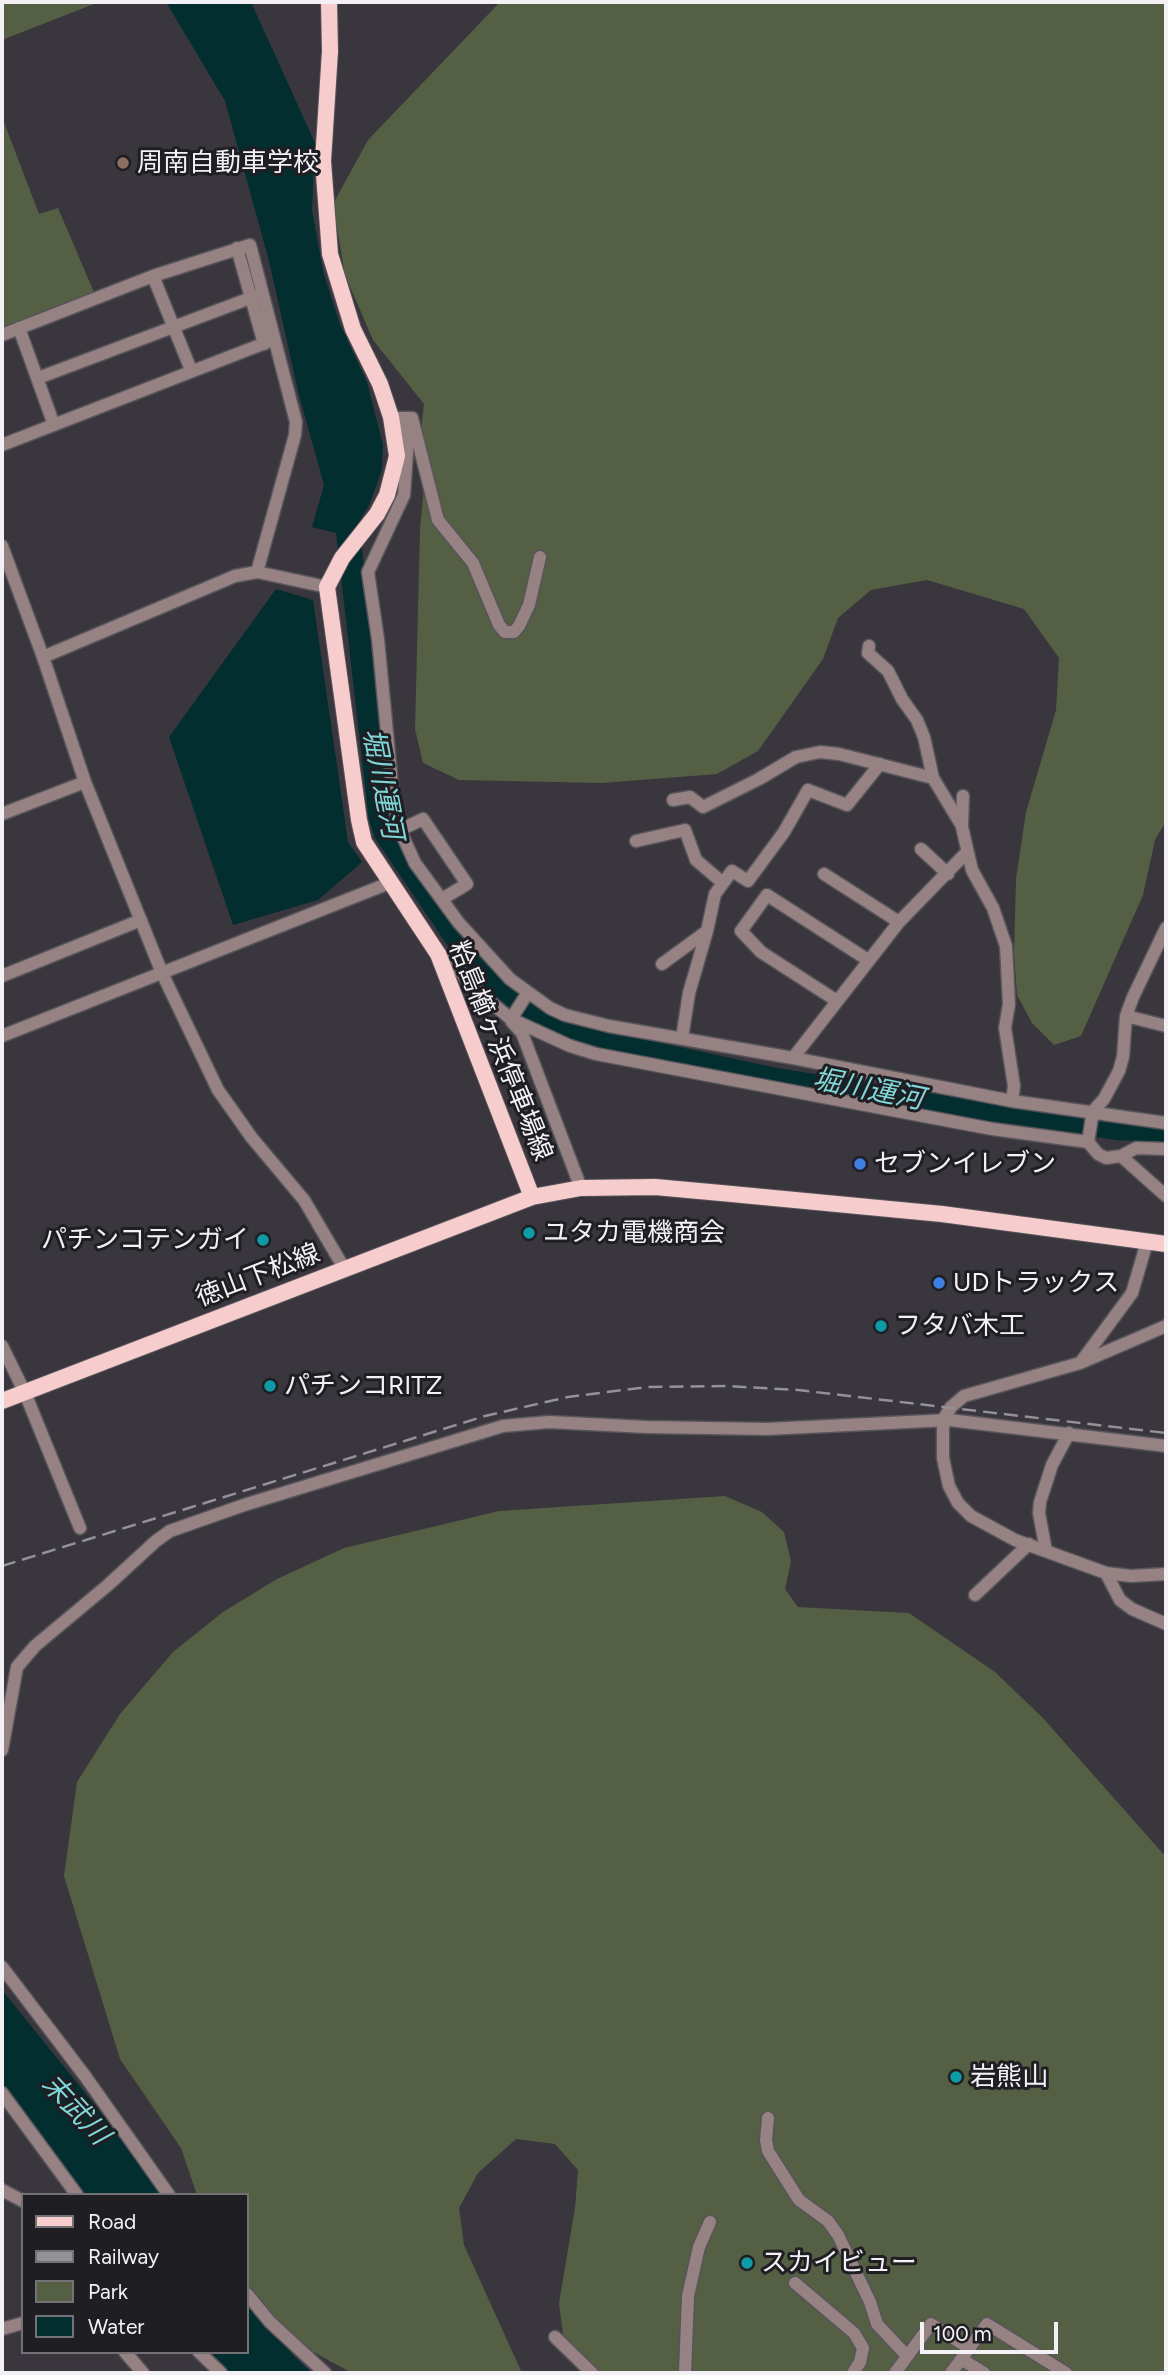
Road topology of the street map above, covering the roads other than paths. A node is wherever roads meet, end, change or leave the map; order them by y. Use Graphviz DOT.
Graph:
graph roads {
  1 [pos="330,2"];
  2 [pos="153,276"];
  3 [pos="256,296"];
  4 [pos="173,326"];
  5 [pos="19,328"];
  6 [pos="2,335"];
  7 [pos="269,342"];
  8 [pos="191,370"];
  9 [pos="38,378"];
  10 [pos="396,418"];
  11 [pos="54,425"];
  12 [pos="2,446"];
  13 [pos="2,546"];
  14 [pos="540,557"];
  15 [pos="257,572"];
  16 [pos="329,581"];
  17 [pos="869,646"];
  18 [pos="43,657"];
  19 [pos="880,764"];
  20 [pos="933,778"];
  21 [pos="85,782"];
  22 [pos="963,796"];
  23 [pos="673,800"];
  24 [pos="2,814"];
  25 [pos="962,827"];
  26 [pos="400,830"];
  27 [pos="636,841"];
  28 [pos="921,849"];
  29 [pos="967,852"];
  30 [pos="824,874"];
  31 [pos="948,874"];
  32 [pos="392,882"];
  33 [pos="723,883"];
  34 [pos="442,899"];
  35 [pos="141,920"];
  36 [pos="899,922"];
  37 [pos="1166,928"];
  38 [pos="707,931"];
  39 [pos="438,954"];
  40 [pos="868,960"];
  41 [pos="662,964"];
  42 [pos="162,973"];
  43 [pos="2,976"];
  44 [pos="526,995"];
  45 [pos="837,1001"];
  46 [pos="1126,1016"];
  47 [pos="512,1017"];
  48 [pos="1166,1026"];
  49 [pos="2,1036"];
  50 [pos="682,1038"];
  51 [pos="793,1058"];
  52 [pos="1012,1101"];
  53 [pos="1092,1114"];
  54 [pos="1166,1123"];
  55 [pos="1088,1140"];
  56 [pos="1166,1149"];
  57 [pos="1121,1156"];
  58 [pos="581,1188"];
  59 [pos="1166,1196"];
  60 [pos="532,1197"];
  61 [pos="1147,1242"];
  62 [pos="1166,1244"];
  63 [pos="344,1268"];
  64 [pos="1166,1326"];
  65 [pos="2,1346"];
  66 [pos="1080,1363"];
  67 [pos="12,1398"];
  68 [pos="943,1420"];
  69 [pos="1069,1433"];
  70 [pos="1166,1447"];
  71 [pos="80,1528"];
  72 [pos="1029,1544"];
  73 [pos="1046,1551"];
  74 [pos="1106,1573"];
  75 [pos="1166,1574"];
  76 [pos="975,1595"];
  77 [pos="1166,1624"];
  78 [pos="2,1750"];
  79 [pos="2,1968"];
  80 [pos="2,2093"];
  81 [pos="768,2118"];
  82 [pos="2,2190"];
  83 [pos="76,2193"];
  84 [pos="168,2193"];
  85 [pos="21,2200"];
  86 [pos="710,2222"];
  87 [pos="795,2283"];
  88 [pos="248,2295"];
  89 [pos="21,2324"];
  90 [pos="2,2329"];
  91 [pos="555,2337"];
  92 [pos="127,2354"];
  93 [pos="201,2354"];
  94 [pos="965,2354"];
  95 [pos="907,2356"];
  96 [pos="143,2373"];
  97 [pos="220,2373"];
  98 [pos="325,2373"];
  99 [pos="592,2373"];
  100 [pos="685,2373"];
  101 [pos="853,2373"];
  102 [pos="895,2373"];
  103 [pos="951,2373"];
  104 [pos="984,2373"];
  105 [pos="1066,2373"];
  1 -- 10 [label="main road"];
  2 -- 3 [label="street"];
  2 -- 4 [label="street"];
  2 -- 5 [label="street"];
  3 -- 4 [label="street"];
  3 -- 7 [label="street"];
  4 -- 8 [label="street"];
  4 -- 9 [label="street"];
  5 -- 6 [label="street"];
  5 -- 9 [label="street"];
  7 -- 8 [label="street"];
  7 -- 15 [label="street"];
  8 -- 11 [label="street"];
  9 -- 11 [label="street"];
  10 -- 14 [label="street"];
  10 -- 16 [label="main road"];
  10 -- 26 [label="street"];
  11 -- 12 [label="street"];
  13 -- 18 [label="street"];
  15 -- 16 [label="street"];
  15 -- 18 [label="street"];
  16 -- 32 [label="main road, 粭島櫛ヶ浜停車場線"];
  17 -- 20 [label="street"];
  18 -- 21 [label="street"];
  19 -- 20 [label="street"];
  19 -- 23 [label="street"];
  19 -- 33 [label="street"];
  20 -- 25 [label="street"];
  21 -- 24 [label="street"];
  21 -- 35 [label="street"];
  22 -- 25 [label="street"];
  25 -- 29 [label="street"];
  26 -- 34 [label="street"];
  26 -- 34 [label="street"];
  27 -- 33 [label="street"];
  28 -- 31 [label="street"];
  29 -- 31 [label="street"];
  29 -- 52 [label="street"];
  30 -- 36 [label="street"];
  31 -- 36 [label="street"];
  32 -- 39 [label="main road, 粭島櫛ヶ浜停車場線"];
  32 -- 42 [label="street"];
  33 -- 38 [label="street"];
  34 -- 44 [label="street"];
  35 -- 42 [label="street"];
  35 -- 43 [label="street"];
  36 -- 40 [label="street"];
  37 -- 46 [label="street"];
  38 -- 41 [label="street"];
  38 -- 50 [label="street"];
  39 -- 47 [label="street"];
  39 -- 60 [label="main road, 粭島櫛ヶ浜停車場線"];
  40 -- 45 [label="street"];
  40 -- 45 [label="street"];
  42 -- 49 [label="street"];
  42 -- 63 [label="street"];
  44 -- 47 [label="street"];
  44 -- 50 [label="street"];
  45 -- 51 [label="street"];
  46 -- 48 [label="street"];
  46 -- 53 [label="street"];
  47 -- 55 [label="street"];
  47 -- 58 [label="street"];
  50 -- 51 [label="street"];
  51 -- 52 [label="street"];
  52 -- 53 [label="street"];
  53 -- 54 [label="street"];
  53 -- 55 [label="street"];
  55 -- 57 [label="street"];
  56 -- 57 [label="street"];
  57 -- 59 [label="street"];
  58 -- 60 [label="main road, 粭島櫛ヶ浜停車場線"];
  58 -- 61 [label="main road, 粭島櫛ヶ浜停車場線"];
  60 -- 63 [label="main road, 徳山下松線"];
  61 -- 62 [label="main road, 粭島櫛ヶ浜停車場線"];
  61 -- 66 [label="street"];
  63 -- 67 [label="main road, 徳山下松線"];
  64 -- 66 [label="street"];
  65 -- 67 [label="street"];
  66 -- 68 [label="street"];
  67 -- 71 [label="street"];
  68 -- 69 [label="street"];
  68 -- 72 [label="street"];
  68 -- 78 [label="street"];
  69 -- 70 [label="street"];
  69 -- 73 [label="street"];
  72 -- 73 [label="street"];
  72 -- 76 [label="street"];
  73 -- 74 [label="street"];
  74 -- 75 [label="street"];
  74 -- 77 [label="street"];
  79 -- 84 [label="street"];
  80 -- 83 [label="street"];
  81 -- 95 [label="street"];
  82 -- 85 [label="street"];
  86 -- 100 [label="street"];
  87 -- 101 [label="street"];
  88 -- 98 [label="street"];
  89 -- 90 [label="street"];
  91 -- 99 [label="street"];
  92 -- 96 [label="street"];
  93 -- 97 [label="street"];
  94 -- 95 [label="street"];
  94 -- 103 [label="street"];
  94 -- 104 [label="street"];
  94 -- 105 [label="street"];
  95 -- 102 [label="street"];
}
